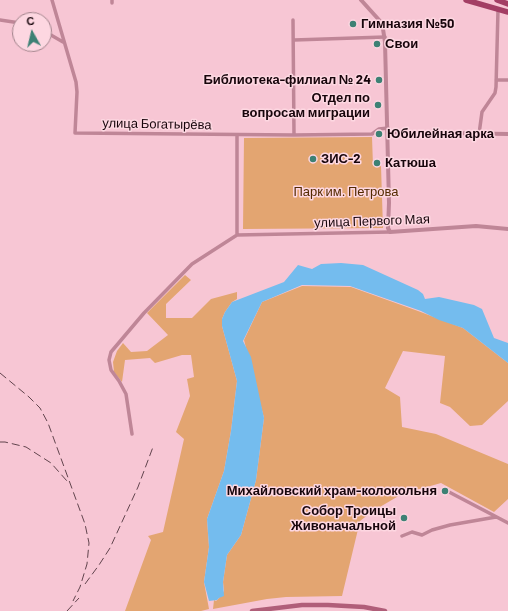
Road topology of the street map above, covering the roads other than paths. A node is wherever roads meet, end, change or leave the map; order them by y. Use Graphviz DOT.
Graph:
graph roads {
  1 [pos="52,0"];
  2 [pos="466,0"];
  3 [pos="497,0"];
  4 [pos="363,1"];
  5 [pos="508,4"];
  6 [pos="498,10"];
  7 [pos="508,12"];
  8 [pos="0,20"];
  9 [pos="293,20"];
  10 [pos="12,22"];
  11 [pos="52,36"];
  12 [pos="385,37"];
  13 [pos="294,40"];
  14 [pos="63,42"];
  15 [pos="496,80"];
  16 [pos="508,80"];
  17 [pos="388,130"];
  18 [pos="479,134"];
  19 [pos="508,134"];
  20 [pos="294,135"];
  21 [pos="237,136"];
  22 [pos="508,229"];
  23 [pos="390,232"];
  24 [pos="237,235"];
  25 [pos="132,434"];
  26 [pos="449,492"];
  27 [pos="496,517"];
  28 [pos="508,523"];
  29 [pos="402,536"];
  30 [pos="252,611"];
  31 [pos="385,611"];
  1 -- 14 [label="street"];
  2 -- 6 [label="main road"];
  3 -- 5 [label="main road"];
  4 -- 12 [label="street"];
  6 -- 7 [label="main road"];
  6 -- 15 [label="street"];
  8 -- 10 [label="street"];
  9 -- 13 [label="street"];
  11 -- 14 [label="street"];
  12 -- 13 [label="street"];
  12 -- 17 [label="street"];
  13 -- 20 [label="street"];
  14 -- 21 [label="street, улица Богатырёва"];
  15 -- 16 [label="street"];
  15 -- 18 [label="street"];
  17 -- 18 [label="street"];
  17 -- 20 [label="street, улица Богатырёва"];
  17 -- 23 [label="street"];
  18 -- 19 [label="street"];
  20 -- 21 [label="street, улица Богатырёва"];
  21 -- 24 [label="street"];
  22 -- 23 [label="street, улица Первого Мая"];
  23 -- 24 [label="street, улица Первого Мая"];
  24 -- 25 [label="street"];
  26 -- 27 [label="street"];
  27 -- 28 [label="street"];
  27 -- 29 [label="street"];
  30 -- 31 [label="main road"];
}
